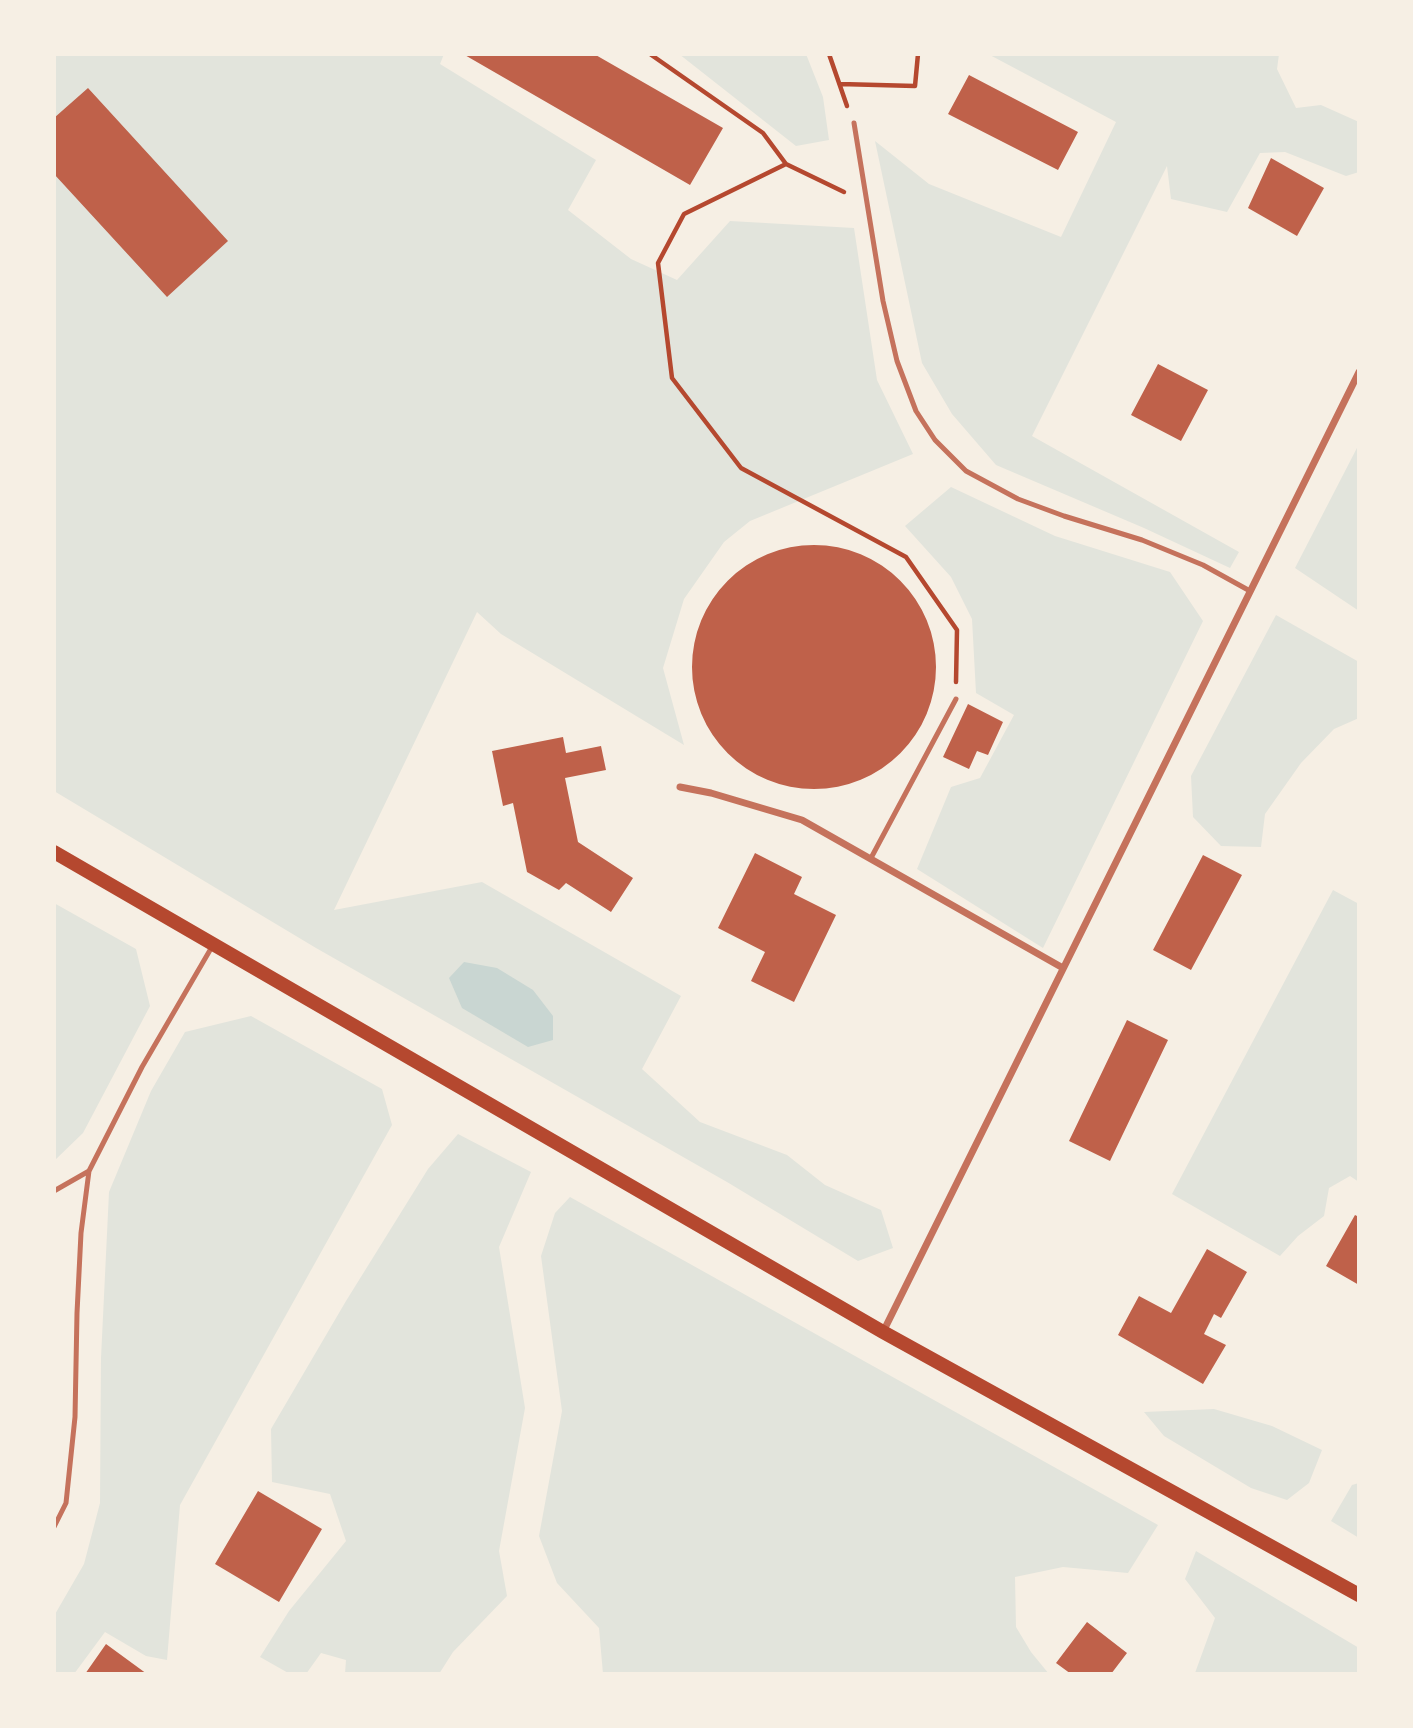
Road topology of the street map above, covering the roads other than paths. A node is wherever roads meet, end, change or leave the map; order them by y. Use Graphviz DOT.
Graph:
graph roads {
  1 [pos="854,123"];
  2 [pos="1359,372"];
  3 [pos="1250,591"];
  4 [pos="956,699"];
  5 [pos="680,787"];
  6 [pos="54,852"];
  7 [pos="871,858"];
  8 [pos="213,944"];
  9 [pos="1063,968"];
  10 [pos="89,1171"];
  11 [pos="54,1191"];
  12 [pos="883,1332"];
  13 [pos="54,1527"];
  14 [pos="1359,1595"];
  1 -- 3 [label="lane"];
  2 -- 3 [label="street"];
  3 -- 9 [label="street"];
  4 -- 7 [label="lane"];
  5 -- 7 [label="street"];
  6 -- 8 [label="main road"];
  7 -- 9 [label="street"];
  8 -- 10 [label="lane"];
  8 -- 12 [label="main road"];
  9 -- 12 [label="street"];
  10 -- 11 [label="lane"];
  10 -- 13 [label="lane"];
  12 -- 14 [label="main road"];
}
